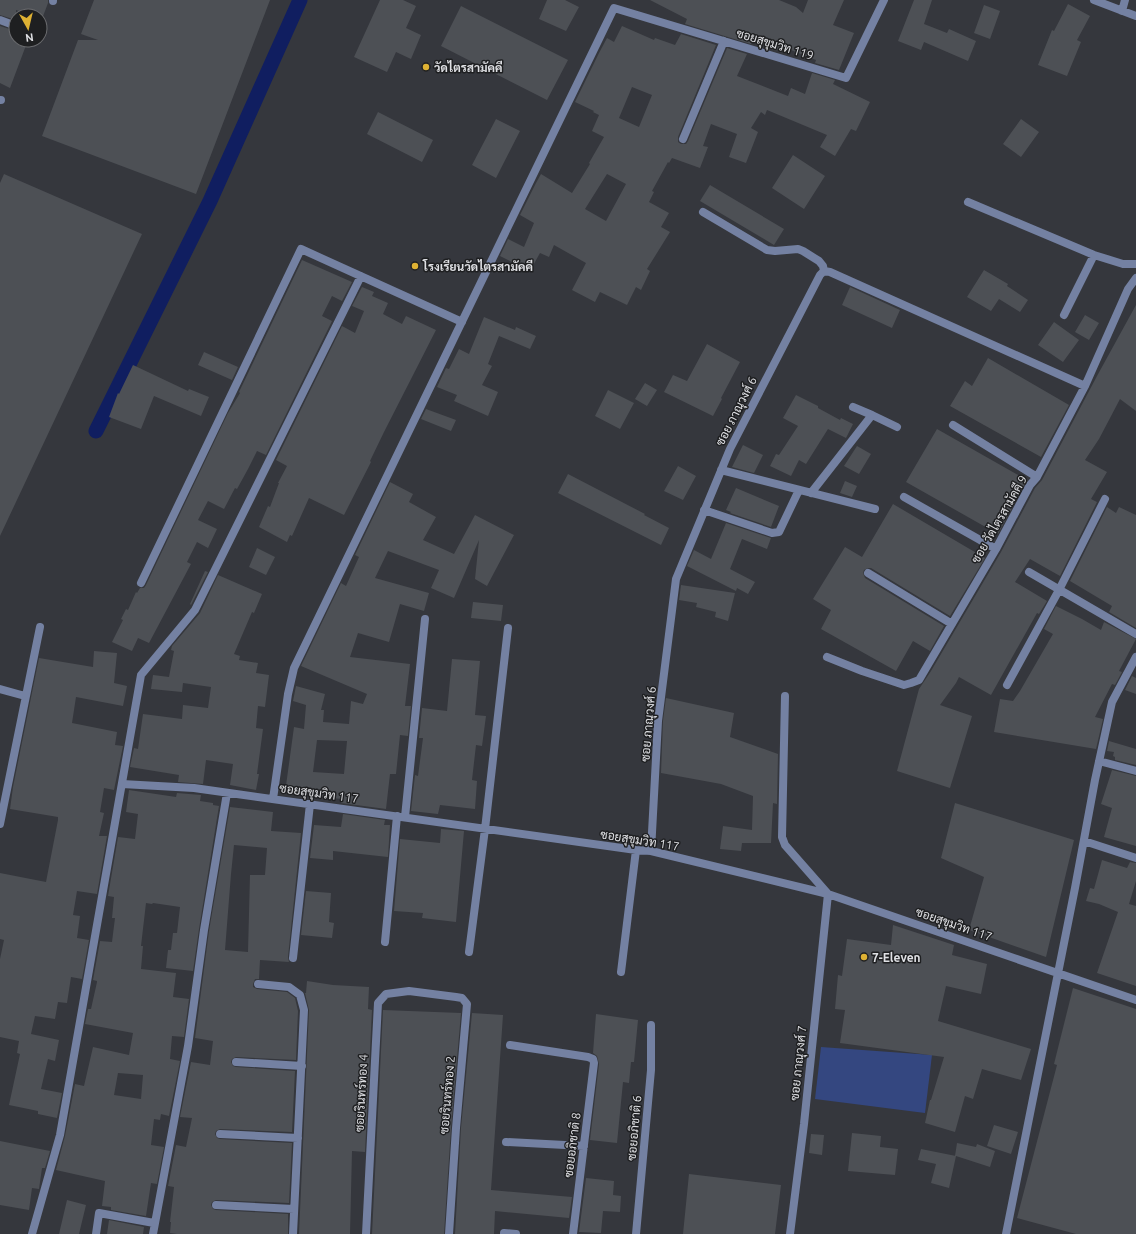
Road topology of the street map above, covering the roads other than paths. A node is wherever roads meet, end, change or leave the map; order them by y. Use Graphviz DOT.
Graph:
graph roads {
  1 [pos="884,0"];
  2 [pos="1094,0"];
  3 [pos="1125,0"];
  4 [pos="1122,11"];
  5 [pos="1136,16"];
  6 [pos="724,41"];
  7 [pos="683,139"];
  8 [pos="968,202"];
  9 [pos="703,212"];
  10 [pos="1094,255"];
  11 [pos="1136,264"];
  12 [pos="824,271"];
  13 [pos="361,276"];
  14 [pos="1136,278"];
  15 [pos="1064,316"];
  16 [pos="462,322"];
  17 [pos="1085,386"];
  18 [pos="853,407"];
  19 [pos="872,415"];
  20 [pos="953,425"];
  21 [pos="897,427"];
  22 [pos="721,470"];
  23 [pos="1037,477"];
  24 [pos="799,490"];
  25 [pos="812,493"];
  26 [pos="904,497"];
  27 [pos="1105,498"];
  28 [pos="875,509"];
  29 [pos="704,510"];
  30 [pos="996,549"];
  31 [pos="1029,572"];
  32 [pos="868,573"];
  33 [pos="141,583"];
  34 [pos="1059,590"];
  35 [pos="425,619"];
  36 [pos="952,624"];
  37 [pos="40,628"];
  38 [pos="508,628"];
  39 [pos="1136,634"];
  40 [pos="827,657"];
  41 [pos="1136,657"];
  42 [pos="1007,685"];
  43 [pos="0,689"];
  44 [pos="25,696"];
  45 [pos="785,696"];
  46 [pos="1099,761"];
  47 [pos="1136,771"];
  48 [pos="122,784"];
  49 [pos="227,793"];
  50 [pos="273,799"];
  51 [pos="310,804"];
  52 [pos="401,817"];
  53 [pos="0,824"];
  54 [pos="485,828"];
  55 [pos="1084,841"];
  56 [pos="636,850"];
  57 [pos="651,852"];
  58 [pos="1136,858"];
  59 [pos="828,894"];
  60 [pos="385,942"];
  61 [pos="469,952"];
  62 [pos="294,958"];
  63 [pos="621,972"];
  64 [pos="1058,972"];
  65 [pos="258,984"];
  66 [pos="423,993"];
  67 [pos="1136,1000"];
  68 [pos="651,1025"];
  69 [pos="510,1045"];
  70 [pos="236,1062"];
  71 [pos="302,1066"];
  72 [pos="220,1134"];
  73 [pos="298,1138"];
  74 [pos="506,1142"];
  75 [pos="584,1146"];
  76 [pos="216,1205"];
  77 [pos="294,1209"];
  78 [pos="154,1223"];
  79 [pos="504,1233"];
  80 [pos="32,1234"];
  81 [pos="96,1234"];
  82 [pos="152,1234"];
  83 [pos="293,1234"];
  84 [pos="366,1234"];
  85 [pos="450,1234"];
  86 [pos="516,1234"];
  87 [pos="573,1234"];
  88 [pos="636,1234"];
  89 [pos="790,1234"];
  90 [pos="1006,1234"];
  1 -- 6 [label="street, ซอยสุขุมวิท 119"];
  2 -- 4 [label="street"];
  3 -- 4 [label="street"];
  4 -- 5 [label="street"];
  6 -- 7 [label="street"];
  6 -- 16 [label="street, ซอยสุขุมวิท 119"];
  8 -- 10 [label="street"];
  9 -- 12 [label="street"];
  10 -- 11 [label="street"];
  10 -- 15 [label="street"];
  12 -- 17 [label="street"];
  12 -- 22 [label="street, ซอย ภาณุวงศ์ 6"];
  13 -- 16 [label="street"];
  13 -- 33 [label="street"];
  13 -- 48 [label="street"];
  14 -- 17 [label="street, ซอย วัดไตรสามัคคี 9"];
  16 -- 50 [label="street"];
  17 -- 23 [label="street, ซอย วัดไตรสามัคคี 9"];
  18 -- 19 [label="street"];
  19 -- 21 [label="street"];
  19 -- 25 [label="street"];
  20 -- 23 [label="street"];
  22 -- 24 [label="street"];
  22 -- 29 [label="street, ซอย ภาณุวงศ์ 6"];
  23 -- 30 [label="street, ซอย วัดไตรสามัคคี 9"];
  24 -- 25 [label="street"];
  24 -- 29 [label="street"];
  25 -- 28 [label="street"];
  26 -- 30 [label="street"];
  27 -- 34 [label="street"];
  29 -- 57 [label="street, ซอย ภาณุวงศ์ 6"];
  30 -- 36 [label="street, ซอย วัดไตรสามัคคี 9"];
  31 -- 34 [label="street"];
  32 -- 36 [label="street"];
  34 -- 39 [label="street"];
  34 -- 42 [label="street"];
  35 -- 52 [label="street"];
  36 -- 40 [label="street, ซอย วัดไตรสามัคคี 9"];
  37 -- 44 [label="street"];
  38 -- 54 [label="street"];
  41 -- 46 [label="street"];
  43 -- 44 [label="street"];
  44 -- 53 [label="street"];
  45 -- 59 [label="street"];
  46 -- 47 [label="street"];
  46 -- 55 [label="street"];
  48 -- 49 [label="street, ซอยสุขุมวิท 117"];
  48 -- 80 [label="street"];
  49 -- 50 [label="street, ซอยสุขุมวิท 117"];
  49 -- 78 [label="street"];
  50 -- 51 [label="street, ซอยสุขุมวิท 117"];
  51 -- 52 [label="street, ซอยสุขุมวิท 117"];
  51 -- 62 [label="street"];
  52 -- 54 [label="street, ซอยสุขุมวิท 117"];
  52 -- 60 [label="street"];
  54 -- 56 [label="street, ซอยสุขุมวิท 117"];
  54 -- 61 [label="street"];
  55 -- 58 [label="street"];
  55 -- 64 [label="street"];
  56 -- 57 [label="street, ซอยสุขุมวิท 117"];
  56 -- 63 [label="street"];
  57 -- 59 [label="street, ซอยสุขุมวิท 117"];
  59 -- 64 [label="street, ซอยสุขุมวิท 117"];
  59 -- 89 [label="street, ซอย ภาณุวงศ์ 7"];
  64 -- 67 [label="street, ซอยสุขุมวิท 117"];
  64 -- 90 [label="street"];
  65 -- 71 [label="street"];
  66 -- 84 [label="street, ซอยรินทร์ทอง 4"];
  66 -- 85 [label="street, ซอยรินทร์ทอง 2"];
  68 -- 88 [label="street, ซอยอภิชาติ 6"];
  69 -- 75 [label="street, ซอยอภิชาติ 8"];
  70 -- 71 [label="street"];
  71 -- 73 [label="street"];
  72 -- 73 [label="street"];
  73 -- 77 [label="street"];
  74 -- 75 [label="street"];
  75 -- 87 [label="street, ซอยอภิชาติ 8"];
  76 -- 77 [label="street"];
  77 -- 83 [label="street"];
  78 -- 81 [label="street"];
  78 -- 82 [label="street"];
  79 -- 86 [label="street"];
}
